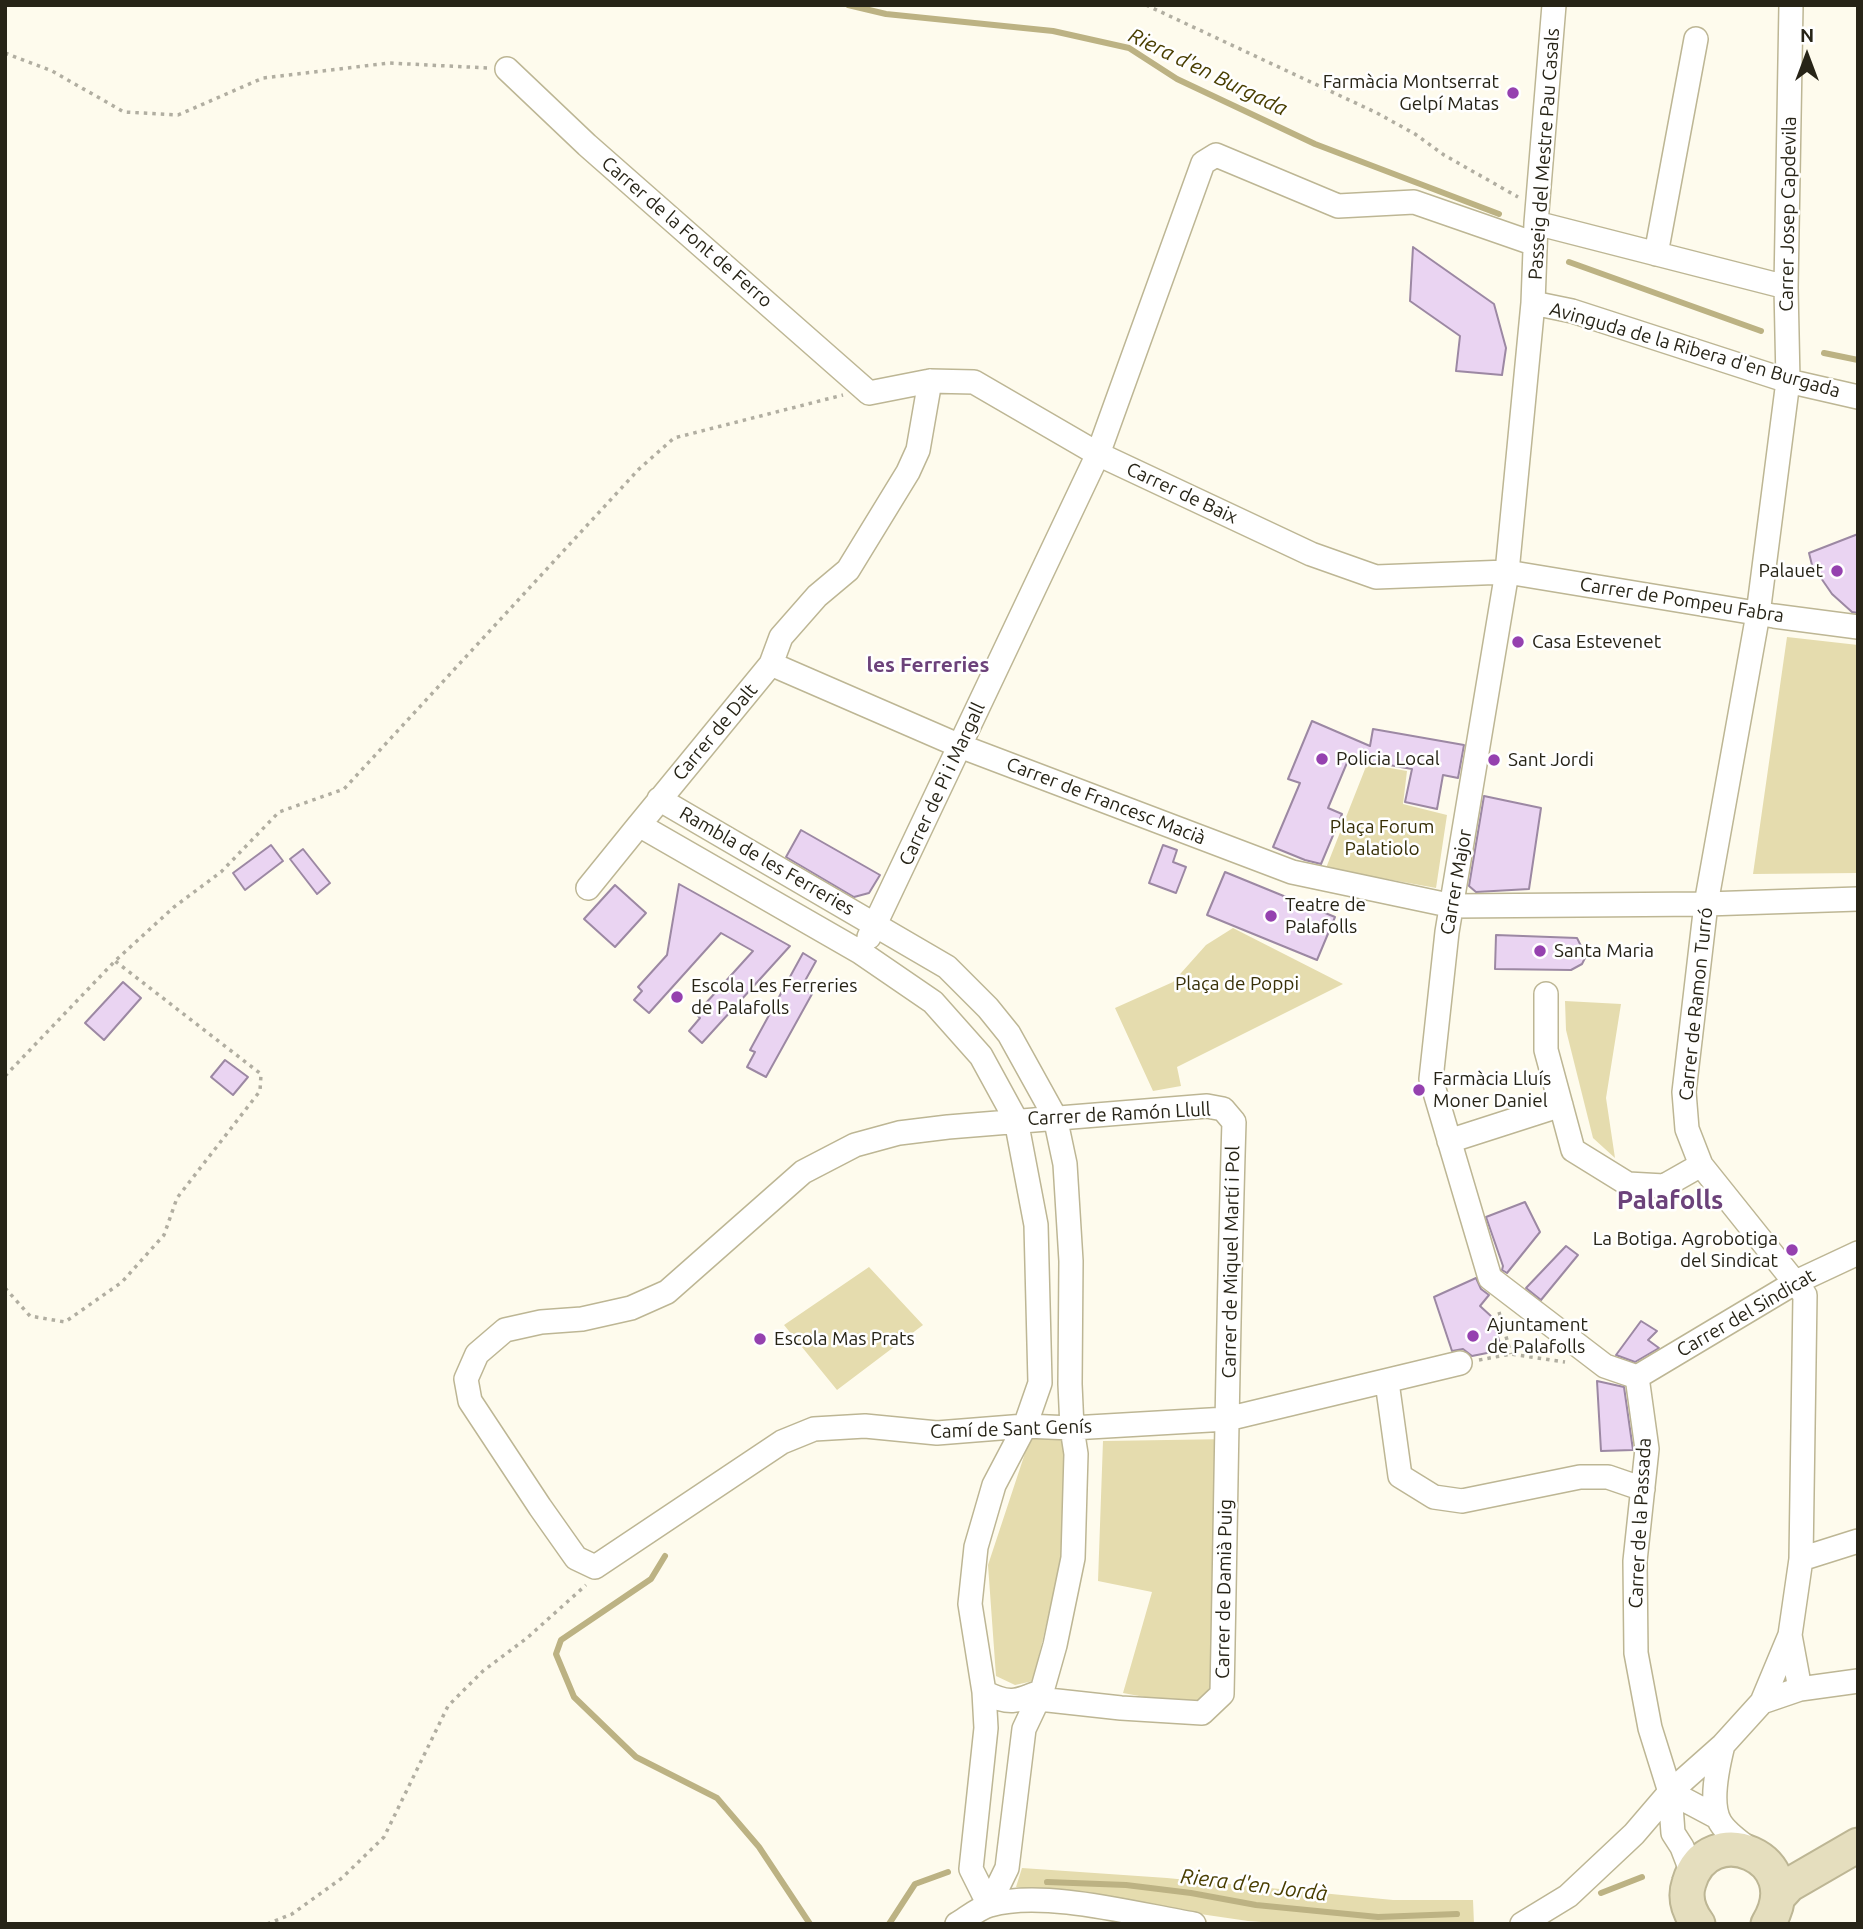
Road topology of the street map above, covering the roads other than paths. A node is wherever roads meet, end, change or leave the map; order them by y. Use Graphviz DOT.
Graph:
graph roads {
  1 [pos="1554,5"];
  2 [pos="1791,5"];
  3 [pos="1696,39"];
  4 [pos="508,69"];
  5 [pos="1536,226"];
  6 [pos="1656,254"];
  7 [pos="1786,288"];
  8 [pos="1533,303"];
  9 [pos="1788,381"];
  10 [pos="930,382"];
  11 [pos="867,391"];
  12 [pos="1858,397"];
  13 [pos="1098,454"];
  14 [pos="1507,572"];
  15 [pos="1758,614"];
  16 [pos="1858,627"];
  17 [pos="771,664"];
  18 [pos="960,746"];
  19 [pos="659,799"];
  20 [pos="639,825"];
  21 [pos="588,888"];
  22 [pos="1858,899"];
  23 [pos="1706,904"];
  24 [pos="1452,906"];
  25 [pos="876,924"];
  26 [pos="860,952"];
  27 [pos="1546,994"];
  28 [pos="1561,1105"];
  29 [pos="1223,1109"];
  30 [pos="1055,1117"];
  31 [pos="1016,1120"];
  32 [pos="1450,1141"];
  33 [pos="1701,1165"];
  34 [pos="1857,1248"];
  35 [pos="1796,1282"];
  36 [pos="1460,1363"];
  37 [pos="1637,1377"];
  38 [pos="1387,1382"];
  39 [pos="1227,1419"];
  40 [pos="1026,1426"];
  41 [pos="1072,1428"];
  42 [pos="1643,1489"];
  43 [pos="1858,1541"];
  44 [pos="1801,1559"];
  45 [pos="595,1567"];
  46 [pos="1790,1635"];
  47 [pos="1858,1681"];
  48 [pos="1800,1689"];
  49 [pos="984,1692"];
  50 [pos="1040,1695"];
  51 [pos="1762,1702"];
  52 [pos="1723,1745"];
  53 [pos="1670,1792"];
  54 [pos="1717,1816"];
  55 [pos="1673,1833"];
  56 [pos="1633,1834"];
  57 [pos="1858,1839"];
  58 [pos="1858,1845"];
  59 [pos="1692,1873"];
  60 [pos="1769,1886"];
  61 [pos="991,1914"];
  62 [pos="1692,1921"];
  63 [pos="957,1924"];
  64 [pos="1194,1924"];
  65 [pos="1522,1924"];
  1 -- 5 [label="street, Passeig del Mestre Pau Casals"];
  2 -- 7 [label="street, Carrer Josep Capdevila"];
  3 -- 6 [label="street"];
  4 -- 11 [label="street, Carrer de la Font de Ferro"];
  5 -- 6 [label="street"];
  5 -- 8 [label="street, Passeig del Mestre Pau Casals"];
  5 -- 13 [label="street, Carrer de Pi i Margall"];
  6 -- 7 [label="street"];
  7 -- 9 [label="street, Carrer Josep Capdevila"];
  8 -- 9 [label="street, Avinguda de la Ribera d'en Burgada"];
  8 -- 14 [label="street, Carrer Major"];
  9 -- 12 [label="street, Avinguda de la Ribera d'en Burgada"];
  9 -- 15 [label="street, Carrer de Ramon Turró"];
  10 -- 11 [label="street, Carrer de Baix"];
  10 -- 13 [label="street, Carrer de Baix"];
  10 -- 17 [label="street, Carrer de Dalt"];
  13 -- 14 [label="street, Carrer de Baix"];
  13 -- 18 [label="street, Carrer de Pi i Margall"];
  14 -- 15 [label="street, Carrer de Pompeu Fabra"];
  14 -- 24 [label="street, Carrer Major"];
  15 -- 16 [label="street, Carrer de Pompeu Fabra"];
  15 -- 23 [label="street, Carrer de Ramon Turró"];
  17 -- 18 [label="street, Carrer de Francesc Macià"];
  17 -- 19 [label="street, Carrer de Dalt"];
  18 -- 24 [label="street, Carrer de Francesc Macià"];
  18 -- 25 [label="street, Carrer de Pi i Margall"];
  19 -- 20 [label="street, Rambla de les Ferreries"];
  19 -- 25 [label="street, Rambla de les Ferreries"];
  20 -- 21 [label="street"];
  20 -- 26 [label="street, Rambla de les Ferreries"];
  22 -- 23 [label="street, Carrer de Francesc Macià"];
  23 -- 24 [label="street, Carrer de Francesc Macià"];
  23 -- 33 [label="street, Carrer de Ramon Turró"];
  24 -- 32 [label="street, Carrer Major"];
  25 -- 26 [label="street, Carrer de Pi i Margall"];
  25 -- 30 [label="street, Rambla de les Ferreries"];
  26 -- 31 [label="street, Rambla de les Ferreries"];
  27 -- 28 [label="street"];
  28 -- 32 [label="street"];
  28 -- 33 [label="street"];
  29 -- 30 [label="street, Carrer de Ramón Llull"];
  29 -- 39 [label="street, Carrer de Miquel Martí i Pol"];
  30 -- 31 [label="street, Carrer de Ramón Llull"];
  30 -- 41 [label="street, Rambla de les Ferreries"];
  31 -- 40 [label="street, Rambla de les Ferreries"];
  31 -- 45 [label="street, Carrer de Ramón Llull"];
  32 -- 37 [label="street, Carrer Major"];
  33 -- 35 [label="street, Carrer de Ramon Turró"];
  34 -- 35 [label="street, Carrer del Sindicat"];
  35 -- 37 [label="street, Carrer del Sindicat"];
  35 -- 44 [label="street, Carrer de Ramon Turró"];
  36 -- 38 [label="street, Camí de Sant Genís"];
  37 -- 42 [label="street, Carrer de la Passada"];
  38 -- 39 [label="street, Camí de Sant Genís"];
  38 -- 42 [label="street"];
  39 -- 41 [label="street, Camí de Sant Genís"];
  39 -- 50 [label="street, Carrer de Damià Puig"];
  40 -- 41 [label="street, Camí de Sant Genís"];
  40 -- 45 [label="street, Camí de Sant Genís"];
  40 -- 49 [label="street, Rambla de les Ferreries"];
  41 -- 50 [label="street, Rambla de les Ferreries"];
  42 -- 53 [label="street, Carrer de la Passada"];
  43 -- 44 [label="street"];
  44 -- 46 [label="street, Carrer de Ramon Turró"];
  46 -- 48 [label="street, Carrer de Ramon Turró"];
  46 -- 51 [label="street, Carrer de Ramon Turró"];
  47 -- 48 [label="street"];
  48 -- 51 [label="street"];
  49 -- 50 [label="street"];
  49 -- 61 [label="street, Rambla de les Ferreries"];
  50 -- 61 [label="street, Rambla de les Ferreries"];
  51 -- 52 [label="street, Carrer de Ramon Turró"];
  52 -- 53 [label="street, Carrer de Ramon Turró"];
  52 -- 54 [label="street"];
  53 -- 54 [label="street"];
  53 -- 55 [label="street, Carrer de la Passada"];
  53 -- 56 [label="street, Carrer de Ramon Turró"];
  54 -- 60 [label="street"];
  55 -- 56 [label="street"];
  55 -- 59 [label="street"];
  56 -- 65 [label="street, Carrer de Ramon Turró"];
  57 -- 60 [label="main road"];
  58 -- 60 [label="main road"];
  59 -- 60 [label="main road"];
  59 -- 62 [label="main road"];
  61 -- 63 [label="street"];
  61 -- 64 [label="street"];
}
